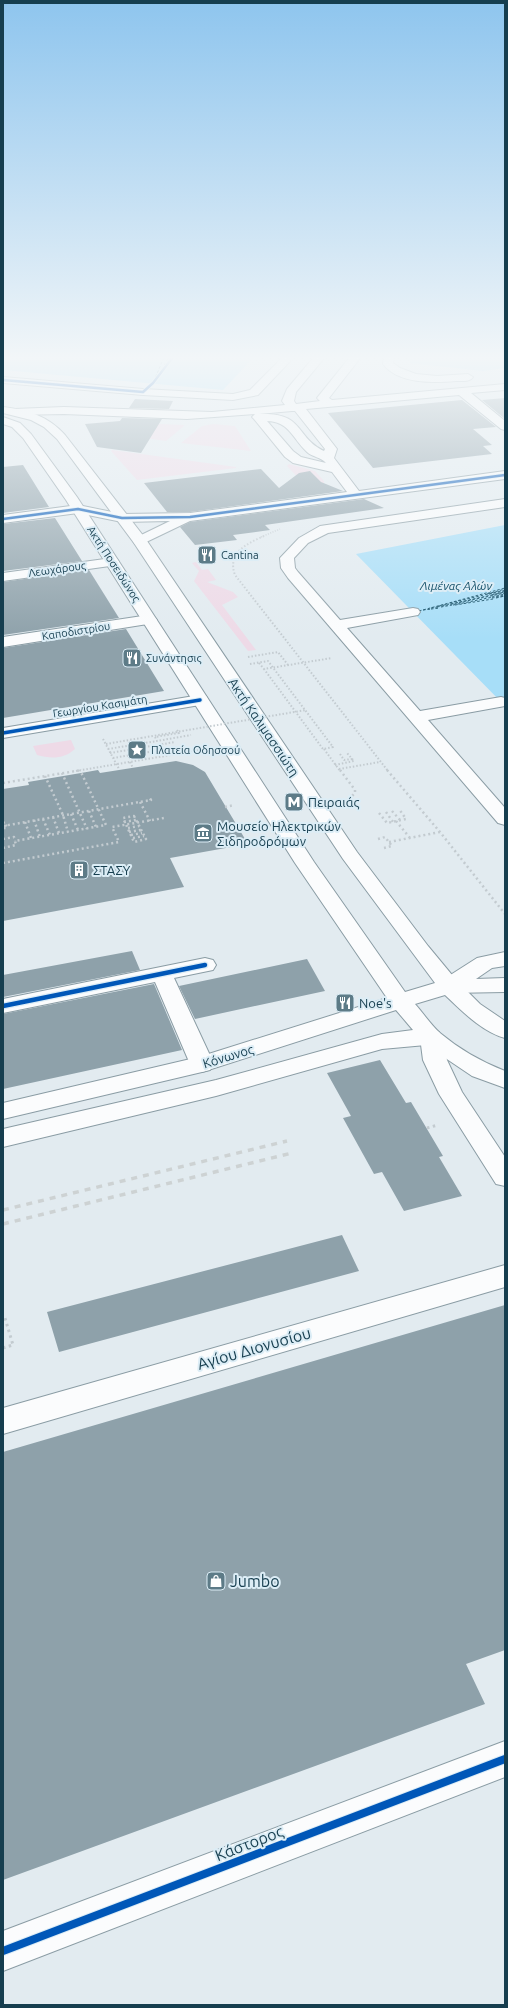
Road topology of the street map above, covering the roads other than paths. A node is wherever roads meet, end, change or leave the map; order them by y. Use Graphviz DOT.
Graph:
graph roads {
  1 [pos="37,451"];
  2 [pos="72,451"];
  3 [pos="285,451"];
  4 [pos="313,451"];
  5 [pos="330,451"];
  6 [pos="328,458"];
  7 [pos="336,469"];
  8 [pos="505,475"];
  9 [pos="355,494"];
  10 [pos="505,503"];
  11 [pos="78,509"];
  12 [pos="190,517"];
  13 [pos="3,518"];
  14 [pos="122,518"];
  15 [pos="140,542"];
  16 [pos="112,562"];
  17 [pos="3,577"];
  18 [pos="413,612"];
  19 [pos="149,620"];
  20 [pos="336,625"];
  21 [pos="3,642"];
  22 [pos="200,700"];
  23 [pos="501,702"];
  24 [pos="416,717"];
  25 [pos="3,733"];
  26 [pos="505,819"];
  27 [pos="505,959"];
  28 [pos="205,965"];
  29 [pos="162,974"];
  30 [pos="505,985"];
  31 [pos="449,986"];
  32 [pos="401,1002"];
  33 [pos="3,1006"];
  34 [pos="505,1031"];
  35 [pos="431,1037"];
  36 [pos="202,1064"];
  37 [pos="505,1080"];
  38 [pos="3,1111"];
  39 [pos="3,1138"];
  40 [pos="505,1177"];
  41 [pos="505,1276"];
  42 [pos="3,1421"];
  43 [pos="505,1759"];
  44 [pos="3,1951"];
  1 -- 11 [label="main road, Ακτή Ποσειδώνος"];
  2 -- 14 [label="main road"];
  3 -- 7 [label="main road"];
  4 -- 6 [label="main road"];
  5 -- 6 [label="main road"];
  6 -- 7 [label="main road"];
  7 -- 9 [label="main road"];
  8 -- 9 [label="main road"];
  9 -- 12 [label="main road"];
  10 -- 20 [label="main road"];
  11 -- 13 [label="main road"];
  11 -- 14 [label="main road"];
  11 -- 16 [label="main road, Ακτή Ποσειδώνος"];
  12 -- 14 [label="main road"];
  12 -- 15 [label="main road"];
  14 -- 15 [label="main road"];
  15 -- 31 [label="main road, Ακτή Καλιμασσιώτη"];
  16 -- 17 [label="main road, Λεωχάρους"];
  16 -- 19 [label="main road, Ακτή Ποσειδώνος"];
  18 -- 20 [label="main road"];
  19 -- 21 [label="main road, Καποδιστρίου"];
  19 -- 22 [label="main road, Ακτή Ποσειδώνος"];
  20 -- 24 [label="main road"];
  22 -- 25 [label="main road, Γεωργίου Κασιμάτη"];
  22 -- 32 [label="main road"];
  23 -- 24 [label="main road"];
  24 -- 26 [label="main road"];
  27 -- 31 [label="main road"];
  28 -- 29 [label="main road"];
  29 -- 33 [label="main road"];
  29 -- 36 [label="main road"];
  30 -- 31 [label="main road"];
  31 -- 32 [label="main road, Κόνωνος"];
  31 -- 34 [label="main road, Ακτή Καλιμασσιώτη"];
  32 -- 35 [label="main road"];
  32 -- 36 [label="main road, Κόνωνος"];
  35 -- 37 [label="main road"];
  35 -- 39 [label="main road, Κόνωνος"];
  35 -- 40 [label="main road"];
  36 -- 38 [label="main road, Κόνωνος"];
  41 -- 42 [label="main road, Αγίου Διονυσίου"];
  43 -- 44 [label="main road, Κάστορος"];
}
